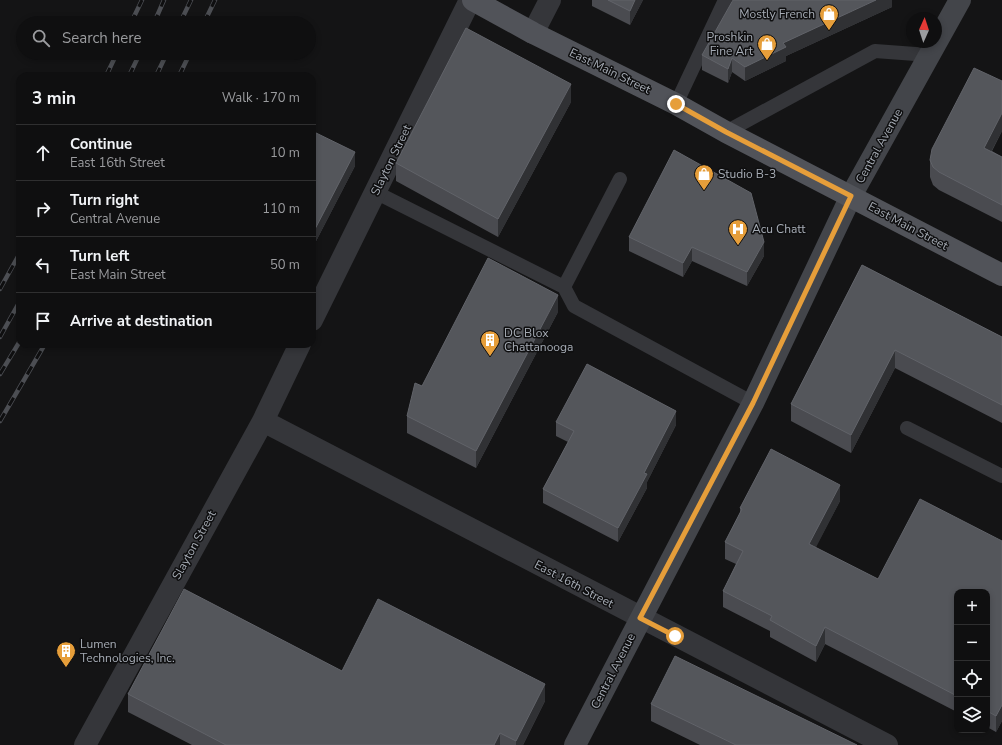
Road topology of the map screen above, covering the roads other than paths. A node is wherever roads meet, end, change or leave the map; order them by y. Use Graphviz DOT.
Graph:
graph roads {
  1 [pos="470,0"];
  2 [pos="473,0"];
  3 [pos="550,0"];
  4 [pos="725,0"];
  5 [pos="961,1"];
  6 [pos="533,33"];
  7 [pos="929,55"];
  8 [pos="676,104"];
  9 [pos="726,132"];
  10 [pos="620,179"];
  11 [pos="375,192"];
  12 [pos="851,196"];
  13 [pos="1002,275"];
  14 [pos="564,287"];
  15 [pos="316,312"];
  16 [pos="298,348"];
  17 [pos="753,403"];
  18 [pos="262,421"];
  19 [pos="907,428"];
  20 [pos="1002,476"];
  21 [pos="640,618"];
  22 [pos="85,745"];
  23 [pos="575,745"];
  24 [pos="887,745"];
  1 -- 11 [label="street, Slayton Street"];
  2 -- 6 [label="main road, East Main Street"];
  3 -- 6 [label="street"];
  4 -- 8 [label="lane"];
  5 -- 7 [label="main road, Central Avenue"];
  6 -- 8 [label="main road, East Main Street"];
  7 -- 9 [label="lane"];
  7 -- 12 [label="main road, Central Avenue"];
  8 -- 9 [label="main road, East Main Street"];
  9 -- 12 [label="main road, East Main Street"];
  10 -- 14 [label="lane"];
  11 -- 14 [label="lane"];
  11 -- 15 [label="street, Slayton Street"];
  12 -- 13 [label="main road, East Main Street"];
  12 -- 17 [label="main road, Central Avenue"];
  14 -- 17 [label="lane"];
  16 -- 18 [label="street, Slayton Street"];
  17 -- 21 [label="main road, Central Avenue"];
  18 -- 21 [label="street, East 16th Street"];
  18 -- 22 [label="street, Slayton Street"];
  19 -- 20 [label="lane"];
  21 -- 23 [label="main road, Central Avenue"];
  21 -- 24 [label="street, East 16th Street"];
}
